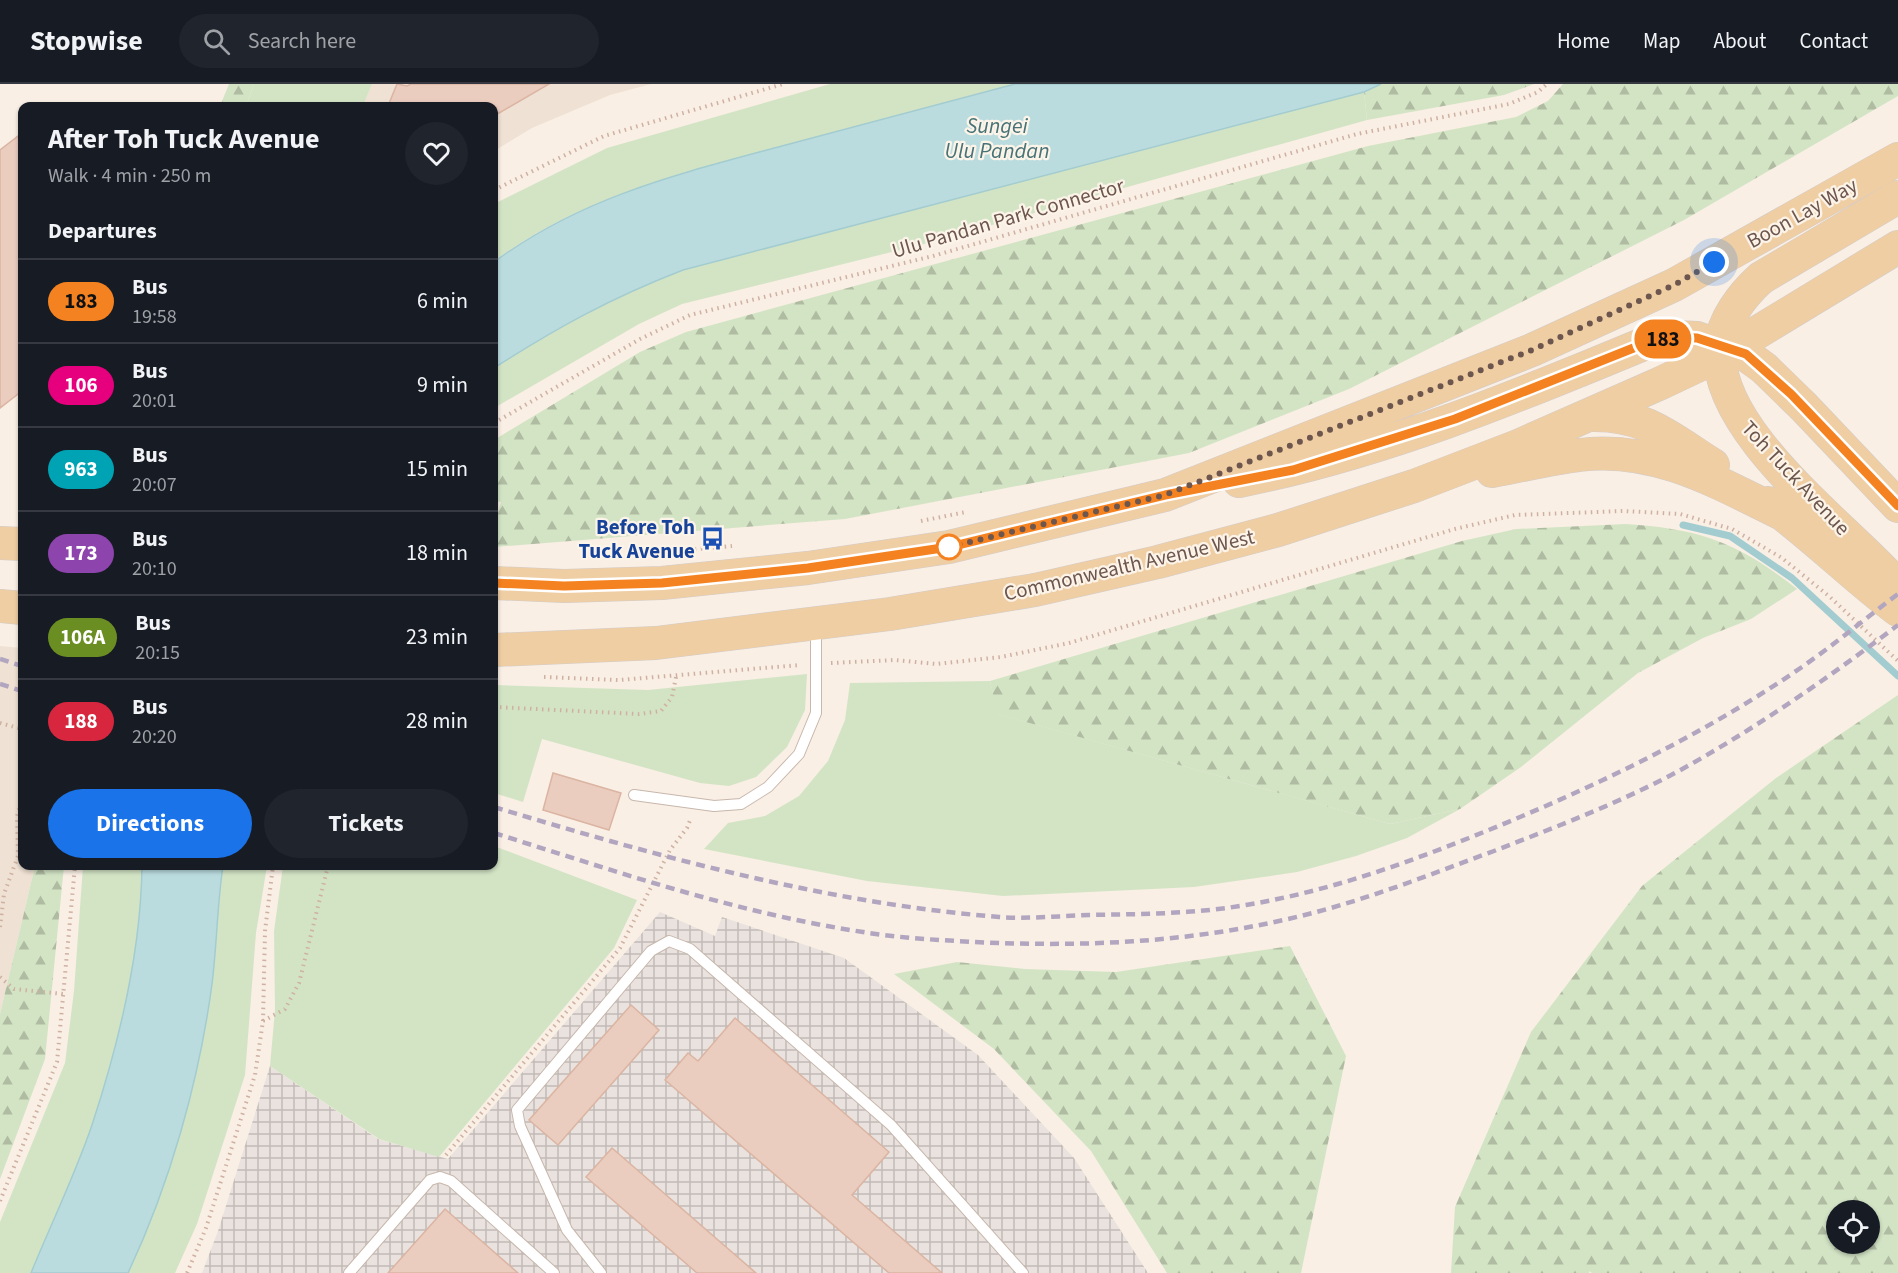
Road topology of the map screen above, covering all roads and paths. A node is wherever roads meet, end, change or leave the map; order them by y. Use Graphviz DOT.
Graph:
graph roads {
  1 [pos="783,84"];
  2 [pos="1547,84"];
  3 [pos="1898,159"];
  4 [pos="498,188"];
  5 [pos="1898,197"];
  6 [pos="1898,247"];
  7 [pos="1724,349"];
  8 [pos="1587,416"];
  9 [pos="498,421"];
  10 [pos="1414,486"];
  11 [pos="1165,495"];
  12 [pos="1898,506"];
  13 [pos="976,510"];
  14 [pos="1784,515"];
  15 [pos="918,522"];
  16 [pos="0,543"];
  17 [pos="18,544"];
  18 [pos="733,546"];
  19 [pos="629,555"];
  20 [pos="498,583"];
  21 [pos="1898,586"];
  22 [pos="0,606"];
  23 [pos="18,608"];
  24 [pos="1898,610"];
  25 [pos="816,623"];
  26 [pos="498,650"];
  27 [pos="1898,661"];
  28 [pos="817,664"];
  29 [pos="537,676"];
  30 [pos="676,677"];
  31 [pos="498,707"];
  32 [pos="0,723"];
  33 [pos="18,728"];
  34 [pos="634,795"];
  35 [pos="696,803"];
  36 [pos="18,813"];
  37 [pos="18,856"];
  38 [pos="18,856"];
  39 [pos="75,870"];
  40 [pos="273,870"];
  41 [pos="327,870"];
  42 [pos="1,907"];
  43 [pos="0,927"];
  44 [pos="0,976"];
  45 [pos="64,994"];
  46 [pos="263,1021"];
  47 [pos="446,1155"];
  48 [pos="0,1201"];
  49 [pos="187,1273"];
  50 [pos="349,1273"];
  51 [pos="554,1273"];
  52 [pos="601,1273"];
  53 [pos="1023,1273"];
  1 -- 4 [label="path"];
  2 -- 9 [label="path, Ulu Pandan Park Connector"];
  3 -- 11 [label="main road, Boon Lay Way"];
  5 -- 7 [label="main road"];
  6 -- 7 [label="main road"];
  7 -- 8 [label="main road, Commonwealth Avenue West"];
  7 -- 11 [label="main road"];
  7 -- 12 [label="main road"];
  7 -- 21 [label="main road, Toh Tuck Avenue"];
  8 -- 10 [label="main road, Commonwealth Avenue West"];
  8 -- 14 [label="main road"];
  10 -- 14 [label="main road"];
  10 -- 25 [label="main road, Commonwealth Avenue West"];
  11 -- 20 [label="main road"];
  13 -- 15 [label="path"];
  14 -- 24 [label="main road"];
  16 -- 17 [label="main road"];
  18 -- 19 [label="path"];
  22 -- 23 [label="main road"];
  25 -- 26 [label="main road, Commonwealth Avenue West"];
  25 -- 28 [label="lane"];
  27 -- 28 [label="path"];
  28 -- 30 [label="path"];
  28 -- 35 [label="lane"];
  29 -- 30 [label="path"];
  30 -- 31 [label="path"];
  32 -- 33 [label="path"];
  34 -- 35 [label="lane"];
  35 -- 47 [label="path"];
  36 -- 37 [label="path"];
  38 -- 42 [label="path"];
  39 -- 45 [label="path"];
  40 -- 46 [label="path"];
  41 -- 46 [label="path"];
  42 -- 43 [label="path"];
  44 -- 45 [label="path"];
  45 -- 48 [label="path"];
  46 -- 49 [label="path"];
  50 -- 51 [label="lane"];
  52 -- 53 [label="lane"];
}
